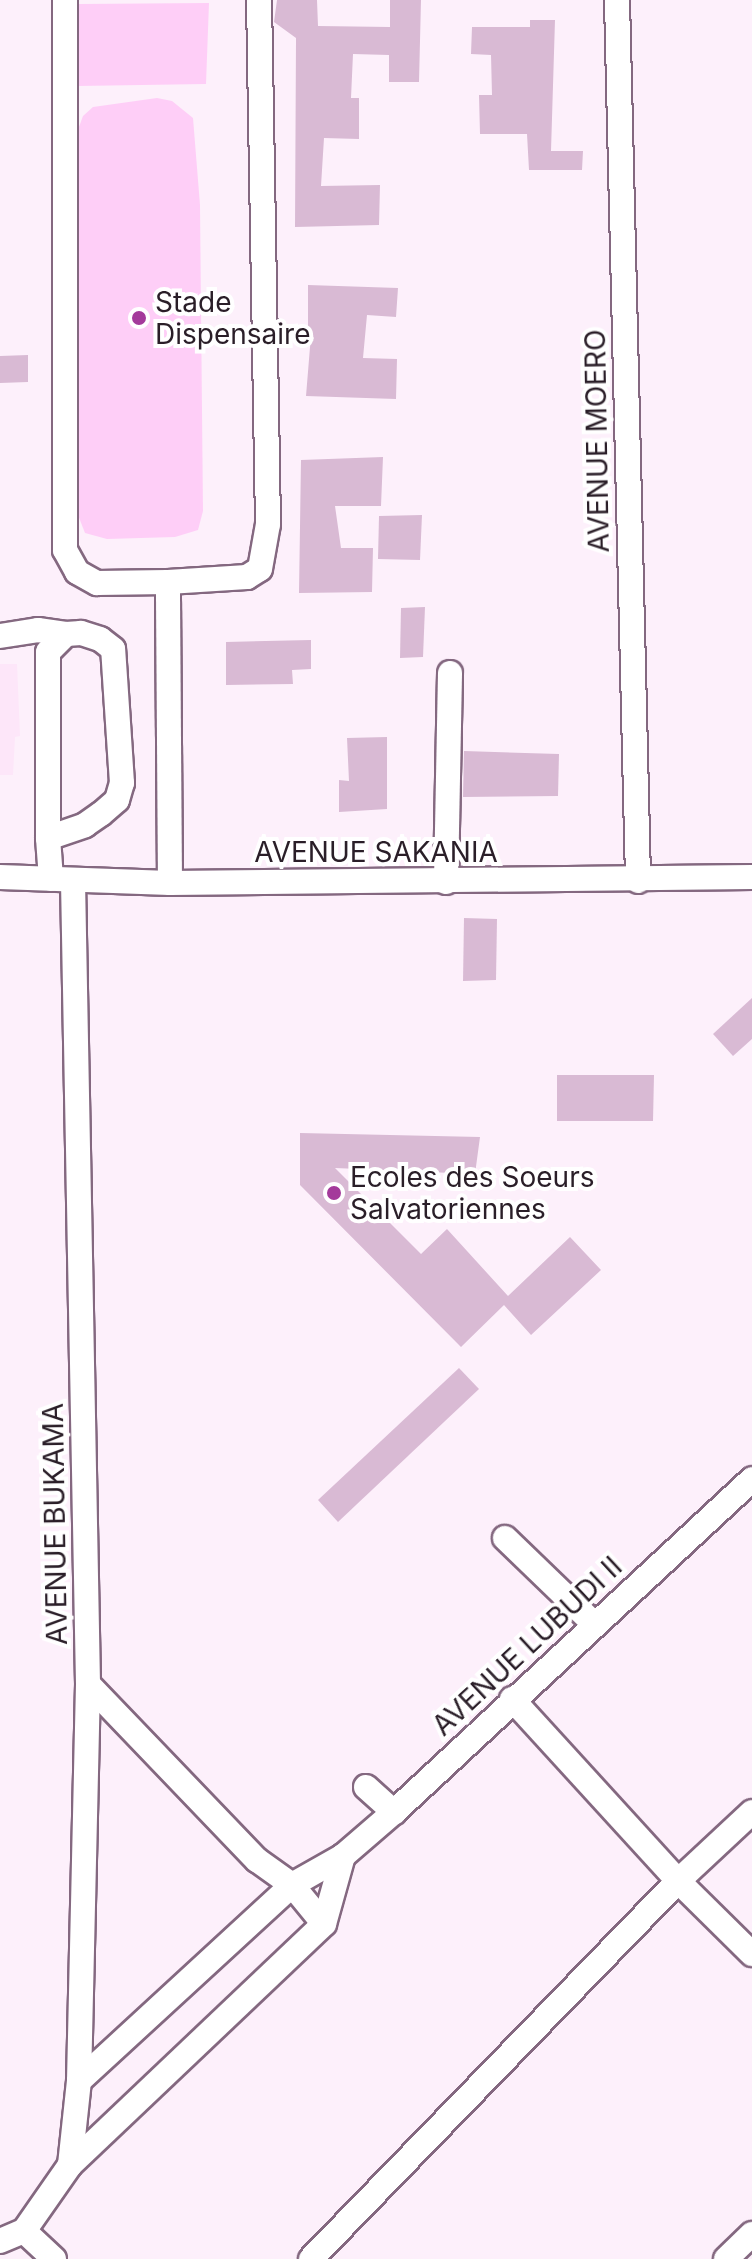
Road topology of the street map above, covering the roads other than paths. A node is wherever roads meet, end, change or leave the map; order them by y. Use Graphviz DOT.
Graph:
graph roads {
  1 [pos="65,0"];
  2 [pos="259,0"];
  3 [pos="617,0"];
  4 [pos="168,582"];
  5 [pos="66,634"];
  6 [pos="0,636"];
  7 [pos="450,673"];
  8 [pos="48,838"];
  9 [pos="0,877"];
  10 [pos="752,877"];
  11 [pos="62,880"];
  12 [pos="638,881"];
  13 [pos="446,882"];
  14 [pos="170,883"];
  15 [pos="752,1479"];
  16 [pos="505,1538"];
  17 [pos="594,1624"];
  18 [pos="88,1684"];
  19 [pos="512,1699"];
  20 [pos="366,1787"];
  21 [pos="394,1812"];
  22 [pos="752,1812"];
  23 [pos="343,1856"];
  24 [pos="678,1881"];
  25 [pos="292,1885"];
  26 [pos="324,1924"];
  27 [pos="752,1954"];
  28 [pos="79,2081"];
  29 [pos="70,2165"];
  30 [pos="24,2231"];
  31 [pos="752,2234"];
  32 [pos="0,2241"];
  33 [pos="54,2259"];
  34 [pos="311,2259"];
  35 [pos="726,2259"];
  1 -- 4 [label="street"];
  2 -- 4 [label="street"];
  3 -- 12 [label="street, AVENUE MOERO"];
  4 -- 14 [label="street"];
  5 -- 6 [label="street"];
  5 -- 8 [label="street, AVENUE BUKAMA"];
  5 -- 8 [label="street"];
  7 -- 13 [label="street"];
  8 -- 11 [label="street, AVENUE BUKAMA"];
  9 -- 11 [label="street, AVENUE SAKANIA"];
  10 -- 12 [label="street, AVENUE SAKANIA"];
  11 -- 14 [label="street, AVENUE SAKANIA"];
  11 -- 18 [label="street, AVENUE BUKAMA"];
  12 -- 13 [label="street, AVENUE SAKANIA"];
  13 -- 14 [label="street, AVENUE SAKANIA"];
  15 -- 17 [label="street, AVENUE LUBUDI II"];
  16 -- 17 [label="street"];
  17 -- 19 [label="street, AVENUE LUBUDI II"];
  18 -- 25 [label="street"];
  18 -- 28 [label="street, AVENUE BUKAMA"];
  19 -- 21 [label="street, AVENUE LUBUDI II"];
  19 -- 24 [label="street"];
  20 -- 21 [label="street"];
  21 -- 23 [label="street, AVENUE LUBUDI II"];
  22 -- 24 [label="street"];
  23 -- 25 [label="street, AVENUE LUBUDI II"];
  23 -- 26 [label="street"];
  24 -- 27 [label="street"];
  24 -- 34 [label="street"];
  25 -- 26 [label="street"];
  25 -- 28 [label="street, AVENUE LUBUDI II"];
  26 -- 29 [label="street"];
  28 -- 29 [label="street, AVENUE BUKAMA"];
  29 -- 30 [label="street"];
  30 -- 32 [label="street"];
  30 -- 33 [label="street"];
  31 -- 35 [label="street"];
}
